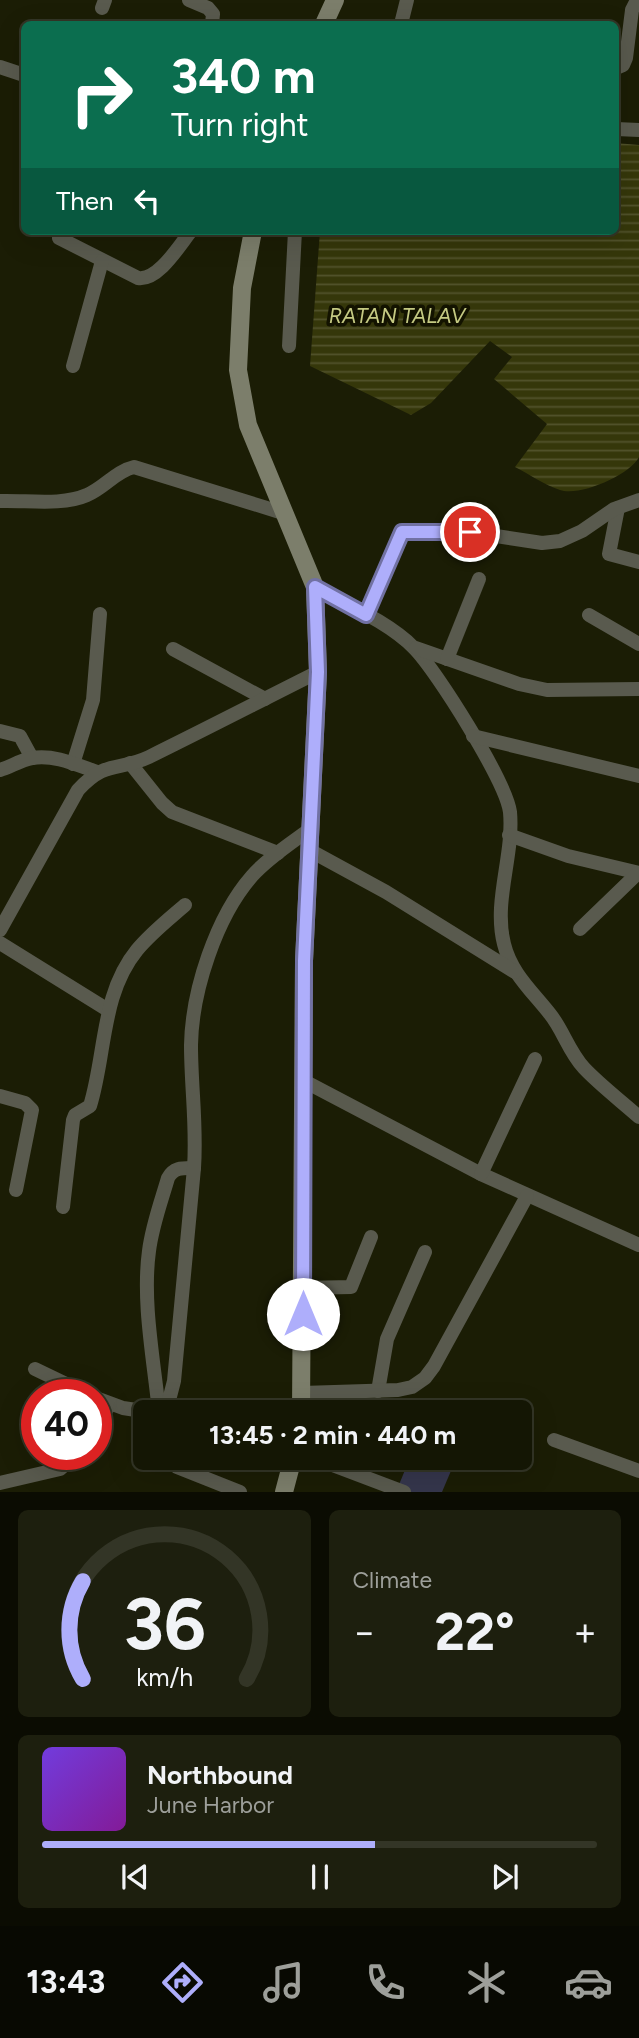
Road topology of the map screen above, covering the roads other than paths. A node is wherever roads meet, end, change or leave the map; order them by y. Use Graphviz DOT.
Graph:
graph roads {
  1 [pos="189,0"];
  2 [pos="335,0"];
  3 [pos="407,0"];
  4 [pos="637,0"];
  5 [pos="212,21"];
  6 [pos="325,21"];
  7 [pos="402,21"];
  8 [pos="0,67"];
  9 [pos="619,67"];
  10 [pos="21,74"];
  11 [pos="619,129"];
  12 [pos="639,130"];
  13 [pos="188,235"];
  14 [pos="252,235"];
  15 [pos="295,235"];
  16 [pos="59,238"];
  17 [pos="102,261"];
  18 [pos="289,346"];
  19 [pos="73,366"];
  20 [pos="0,500"];
  21 [pos="639,500"];
  22 [pos="618,508"];
  23 [pos="283,513"];
  24 [pos="639,562"];
  25 [pos="479,579"];
  26 [pos="315,587"];
  27 [pos="100,614"];
  28 [pos="366,615"];
  29 [pos="589,615"];
  30 [pos="639,644"];
  31 [pos="414,648"];
  32 [pos="173,649"];
  33 [pos="447,659"];
  34 [pos="318,672"];
  35 [pos="639,689"];
  36 [pos="265,698"];
  37 [pos="0,731"];
  38 [pos="473,736"];
  39 [pos="32,758"];
  40 [pos="130,763"];
  41 [pos="73,764"];
  42 [pos="0,771"];
  43 [pos="97,772"];
  44 [pos="639,776"];
  45 [pos="310,830"];
  46 [pos="509,835"];
  47 [pos="309,850"];
  48 [pos="278,853"];
  49 [pos="638,873"];
  50 [pos="186,905"];
  51 [pos="580,929"];
  52 [pos="0,930"];
  53 [pos="0,943"];
  54 [pos="515,972"];
  55 [pos="108,1010"];
  56 [pos="535,1059"];
  57 [pos="304,1081"];
  58 [pos="0,1096"];
  59 [pos="639,1117"];
  60 [pos="194,1168"];
  61 [pos="481,1174"];
  62 [pos="16,1190"];
  63 [pos="527,1196"];
  64 [pos="63,1207"];
  65 [pos="371,1237"];
  66 [pos="639,1245"];
  67 [pos="425,1252"];
  68 [pos="303,1288"];
  69 [pos="36,1369"];
  70 [pos="56,1379"];
  71 [pos="378,1391"];
  72 [pos="302,1393"];
  73 [pos="158,1400"];
  74 [pos="169,1400"];
  75 [pos="302,1400"];
  76 [pos="112,1405"];
  77 [pos="133,1409"];
  78 [pos="554,1440"];
  79 [pos="56,1470"];
  80 [pos="185,1470"];
  81 [pos="290,1470"];
  82 [pos="346,1470"];
  83 [pos="639,1471"];
  84 [pos="0,1483"];
  85 [pos="240,1492"];
  86 [pos="284,1492"];
  87 [pos="404,1492"];
  1 -- 5 [label="street"];
  2 -- 6 [label="street"];
  3 -- 7 [label="street"];
  4 -- 9 [label="street"];
  8 -- 10 [label="street"];
  11 -- 12 [label="street"];
  13 -- 17 [label="street"];
  14 -- 23 [label="street"];
  15 -- 18 [label="street"];
  16 -- 17 [label="street"];
  17 -- 19 [label="street"];
  20 -- 23 [label="street"];
  21 -- 22 [label="street"];
  22 -- 24 [label="street"];
  22 -- 28 [label="street"];
  23 -- 26 [label="street"];
  25 -- 33 [label="street"];
  26 -- 28 [label="street"];
  26 -- 34 [label="street"];
  27 -- 41 [label="street"];
  28 -- 31 [label="street"];
  29 -- 30 [label="street"];
  31 -- 33 [label="street"];
  31 -- 38 [label="street"];
  32 -- 36 [label="street"];
  33 -- 35 [label="street"];
  34 -- 36 [label="street"];
  34 -- 45 [label="street"];
  36 -- 40 [label="street"];
  37 -- 39 [label="street"];
  38 -- 44 [label="street"];
  38 -- 46 [label="street"];
  39 -- 41 [label="street"];
  39 -- 42 [label="street"];
  40 -- 43 [label="street"];
  40 -- 48 [label="street"];
  41 -- 43 [label="street"];
  43 -- 52 [label="street"];
  45 -- 47 [label="street"];
  45 -- 48 [label="street"];
  46 -- 49 [label="street"];
  46 -- 54 [label="street"];
  47 -- 54 [label="street"];
  47 -- 57 [label="street"];
  48 -- 60 [label="street"];
  49 -- 51 [label="street"];
  50 -- 55 [label="street"];
  53 -- 55 [label="street"];
  54 -- 59 [label="street"];
  55 -- 64 [label="street"];
  56 -- 61 [label="street"];
  57 -- 61 [label="street"];
  57 -- 68 [label="street"];
  58 -- 62 [label="street"];
  60 -- 73 [label="street"];
  60 -- 74 [label="street"];
  61 -- 63 [label="street"];
  63 -- 66 [label="street"];
  63 -- 71 [label="street"];
  65 -- 68 [label="street"];
  67 -- 71 [label="street"];
  68 -- 72 [label="street"];
  69 -- 70 [label="street"];
  71 -- 72 [label="street"];
  72 -- 75 [label="street"];
  76 -- 77 [label="street"];
  78 -- 83 [label="street"];
  79 -- 84 [label="street"];
  80 -- 85 [label="street"];
  81 -- 86 [label="street"];
  82 -- 87 [label="street"];
}
